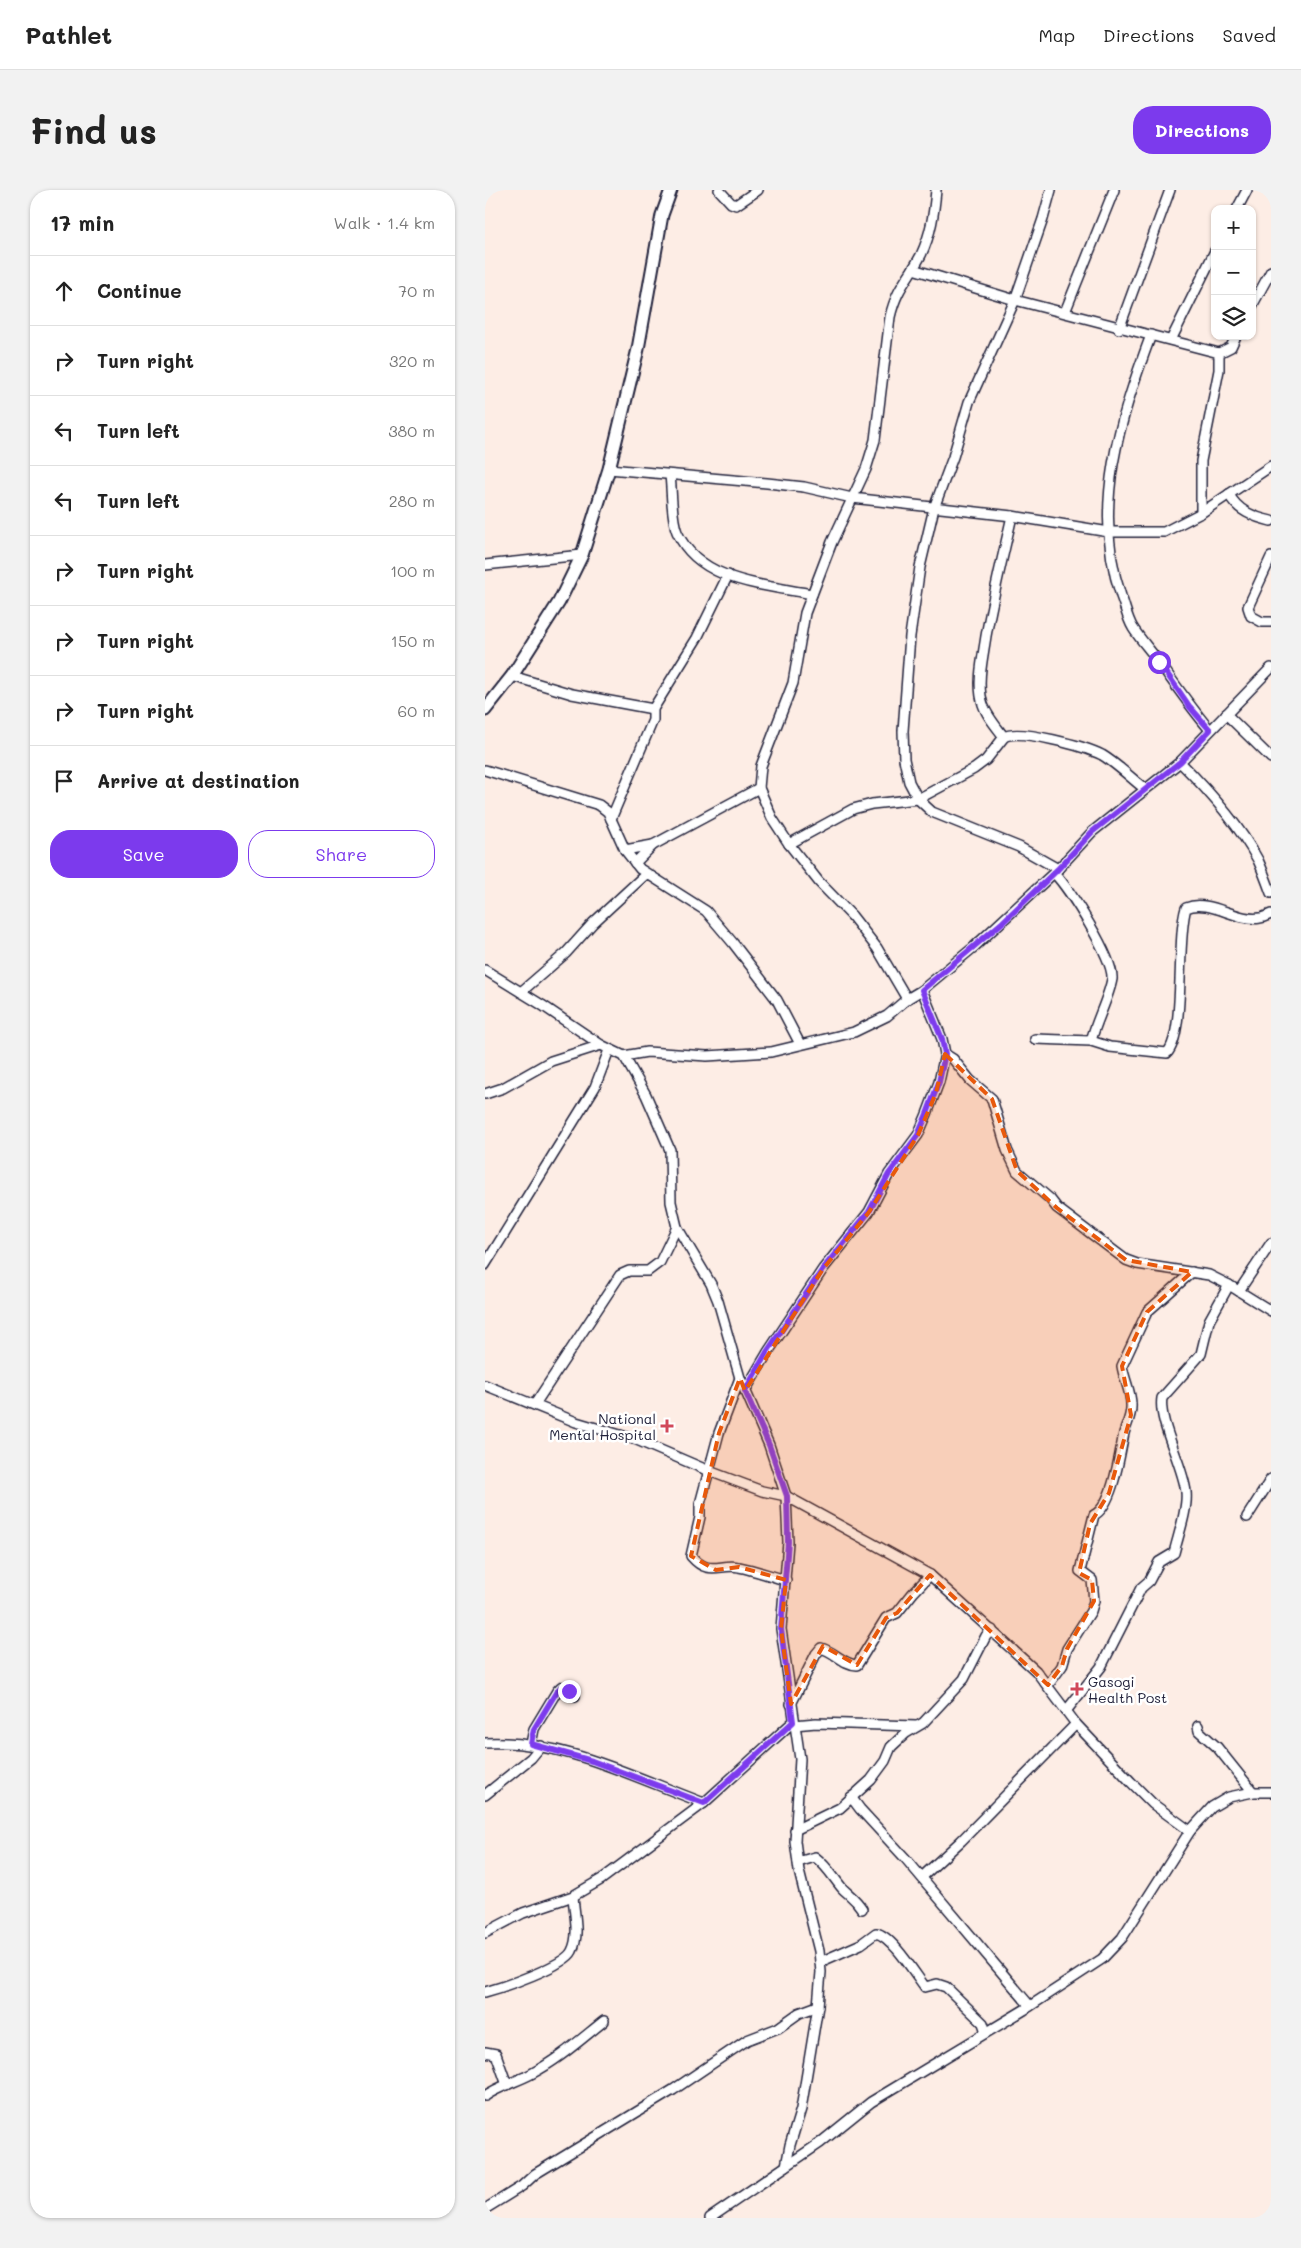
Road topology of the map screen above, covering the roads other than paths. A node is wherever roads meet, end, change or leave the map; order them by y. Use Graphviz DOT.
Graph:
graph roads {
  1 [pos="671,190"];
  2 [pos="719,190"];
  3 [pos="758,190"];
  4 [pos="936,190"];
  5 [pos="1051,190"];
  6 [pos="1114,190"];
  7 [pos="1170,190"];
  8 [pos="1247,190"];
  9 [pos="1239,205"];
  10 [pos="1211,259"];
  11 [pos="913,269"];
  12 [pos="1271,271"];
  13 [pos="1256,299"];
  14 [pos="1015,300"];
  15 [pos="1065,312"];
  16 [pos="1119,329"];
  17 [pos="1151,335"];
  18 [pos="1171,340"];
  19 [pos="1234,340"];
  20 [pos="1219,353"];
  21 [pos="1271,466"];
  22 [pos="609,469"];
  23 [pos="670,475"];
  24 [pos="1229,494"];
  25 [pos="851,498"];
  26 [pos="933,508"];
  27 [pos="1201,513"];
  28 [pos="1012,516"];
  29 [pos="1271,521"];
  30 [pos="1109,532"];
  31 [pos="582,554"];
  32 [pos="1271,557"];
  33 [pos="485,565"];
  34 [pos="728,575"];
  35 [pos="812,594"];
  36 [pos="1271,622"];
  37 [pos="1271,668"];
  38 [pos="512,676"];
  39 [pos="653,709"];
  40 [pos="485,710"];
  41 [pos="1226,714"];
  42 [pos="1210,730"];
  43 [pos="1004,737"];
  44 [pos="1271,758"];
  45 [pos="1180,762"];
  46 [pos="485,770"];
  47 [pos="759,788"];
  48 [pos="1145,789"];
  49 [pos="918,799"];
  50 [pos="611,819"];
  51 [pos="789,844"];
  52 [pos="653,845"];
  53 [pos="625,850"];
  54 [pos="635,863"];
  55 [pos="1056,871"];
  56 [pos="646,874"];
  57 [pos="1271,893"];
  58 [pos="1271,914"];
  59 [pos="485,970"];
  60 [pos="922,990"];
  61 [pos="521,992"];
  62 [pos="907,1000"];
  63 [pos="1035,1039"];
  64 [pos="1091,1041"];
  65 [pos="800,1044"];
  66 [pos="605,1048"];
  67 [pos="945,1054"];
  68 [pos="624,1056"];
  69 [pos="485,1094"];
  70 [pos="677,1227"];
  71 [pos="1271,1243"];
  72 [pos="485,1265"];
  73 [pos="1191,1272"];
  74 [pos="1229,1285"];
  75 [pos="1239,1291"];
  76 [pos="1271,1311"];
  77 [pos="740,1378"];
  78 [pos="485,1385"];
  79 [pos="745,1391"];
  80 [pos="535,1404"];
  81 [pos="709,1471"];
  82 [pos="1271,1479"];
  83 [pos="787,1496"];
  84 [pos="1247,1517"];
  85 [pos="930,1575"];
  86 [pos="785,1580"];
  87 [pos="992,1630"];
  88 [pos="1048,1685"];
  89 [pos="575,1696"];
  90 [pos="791,1704"];
  91 [pos="1066,1711"];
  92 [pos="794,1723"];
  93 [pos="1075,1724"];
  94 [pos="916,1726"];
  95 [pos="1198,1726"];
  96 [pos="485,1743"];
  97 [pos="531,1744"];
  98 [pos="541,1746"];
  99 [pos="1253,1792"];
  100 [pos="1271,1792"];
  101 [pos="485,1795"];
  102 [pos="851,1798"];
  103 [pos="704,1803"];
  104 [pos="795,1830"];
  105 [pos="1190,1831"];
  106 [pos="798,1862"];
  107 [pos="921,1877"];
  108 [pos="573,1896"];
  109 [pos="862,1909"];
  110 [pos="485,1933"];
  111 [pos="820,1962"];
  112 [pos="485,1992"];
  113 [pos="818,2006"];
  114 [pos="1029,2006"];
  115 [pos="604,2021"];
  116 [pos="986,2032"];
  117 [pos="485,2052"];
  118 [pos="507,2085"];
  119 [pos="485,2096"];
  120 [pos="786,2166"];
  121 [pos="485,2209"];
  122 [pos="711,2218"];
  1 -- 22 [label="street"];
  2 -- 3 [label="street"];
  4 -- 11 [label="street"];
  5 -- 14 [label="street"];
  6 -- 15 [label="street"];
  7 -- 16 [label="street"];
  8 -- 9 [label="street"];
  10 -- 18 [label="street"];
  11 -- 14 [label="street"];
  11 -- 25 [label="street"];
  12 -- 13 [label="street"];
  14 -- 15 [label="street"];
  14 -- 26 [label="street"];
  15 -- 16 [label="street"];
  16 -- 17 [label="street"];
  17 -- 18 [label="street"];
  17 -- 30 [label="street"];
  18 -- 20 [label="street"];
  19 -- 20 [label="street"];
  20 -- 27 [label="street"];
  21 -- 24 [label="street"];
  22 -- 23 [label="street"];
  22 -- 31 [label="street"];
  23 -- 25 [label="street"];
  23 -- 34 [label="street"];
  24 -- 27 [label="street"];
  24 -- 29 [label="street"];
  25 -- 26 [label="street"];
  25 -- 35 [label="street"];
  26 -- 28 [label="street"];
  26 -- 49 [label="street"];
  27 -- 30 [label="street"];
  28 -- 30 [label="street"];
  28 -- 43 [label="street"];
  30 -- 42 [label="street"];
  31 -- 33 [label="street"];
  31 -- 38 [label="street"];
  32 -- 36 [label="street"];
  34 -- 35 [label="street"];
  34 -- 39 [label="street"];
  35 -- 47 [label="street"];
  37 -- 41 [label="street"];
  38 -- 39 [label="street"];
  38 -- 40 [label="street"];
  39 -- 50 [label="street"];
  41 -- 42 [label="street"];
  41 -- 44 [label="street"];
  42 -- 45 [label="street"];
  43 -- 48 [label="street"];
  43 -- 49 [label="street"];
  45 -- 48 [label="street"];
  45 -- 57 [label="street"];
  46 -- 50 [label="street"];
  47 -- 51 [label="street"];
  47 -- 52 [label="street"];
  48 -- 55 [label="street"];
  49 -- 51 [label="street"];
  49 -- 55 [label="street"];
  50 -- 53 [label="street"];
  51 -- 62 [label="street"];
  52 -- 53 [label="street"];
  52 -- 54 [label="street"];
  53 -- 54 [label="street"];
  54 -- 56 [label="street"];
  55 -- 60 [label="street"];
  55 -- 64 [label="street"];
  56 -- 61 [label="street"];
  56 -- 65 [label="street"];
  58 -- 64 [label="street"];
  59 -- 61 [label="street"];
  60 -- 62 [label="street"];
  60 -- 67 [label="street"];
  61 -- 66 [label="street"];
  62 -- 65 [label="street"];
  63 -- 64 [label="street"];
  65 -- 68 [label="street"];
  66 -- 68 [label="street"];
  66 -- 69 [label="street"];
  66 -- 72 [label="street"];
  67 -- 73 [label="street"];
  67 -- 79 [label="street"];
  68 -- 70 [label="street"];
  70 -- 77 [label="street"];
  70 -- 80 [label="street"];
  71 -- 75 [label="street"];
  73 -- 74 [label="street"];
  73 -- 88 [label="street"];
  74 -- 75 [label="street"];
  74 -- 91 [label="street"];
  75 -- 76 [label="street"];
  77 -- 79 [label="street"];
  77 -- 81 [label="street"];
  78 -- 80 [label="street"];
  79 -- 83 [label="street"];
  80 -- 81 [label="street"];
  81 -- 83 [label="street"];
  81 -- 86 [label="street"];
  82 -- 84 [label="street"];
  83 -- 85 [label="street"];
  83 -- 86 [label="street"];
  85 -- 87 [label="street"];
  85 -- 90 [label="street"];
  86 -- 90 [label="street"];
  87 -- 88 [label="street"];
  87 -- 94 [label="street"];
  88 -- 91 [label="street"];
  89 -- 97 [label="street"];
  90 -- 92 [label="street"];
  91 -- 93 [label="street"];
  92 -- 94 [label="street"];
  92 -- 103 [label="street"];
  92 -- 104 [label="street"];
  93 -- 105 [label="street"];
  93 -- 107 [label="street"];
  94 -- 102 [label="street"];
  95 -- 99 [label="street"];
  96 -- 97 [label="street"];
  97 -- 98 [label="street"];
  98 -- 101 [label="street"];
  98 -- 103 [label="street"];
  99 -- 100 [label="street"];
  99 -- 105 [label="street"];
  102 -- 104 [label="street"];
  102 -- 107 [label="street"];
  103 -- 108 [label="street"];
  104 -- 106 [label="street"];
  105 -- 114 [label="street"];
  106 -- 109 [label="street"];
  106 -- 111 [label="street"];
  107 -- 114 [label="street"];
  108 -- 110 [label="street"];
  108 -- 112 [label="street"];
  111 -- 113 [label="street"];
  111 -- 116 [label="street"];
  113 -- 120 [label="street"];
  113 -- 121 [label="street"];
  114 -- 116 [label="street"];
  115 -- 118 [label="street"];
  116 -- 120 [label="street"];
  117 -- 118 [label="street"];
  118 -- 119 [label="street"];
  120 -- 122 [label="street"];
}
